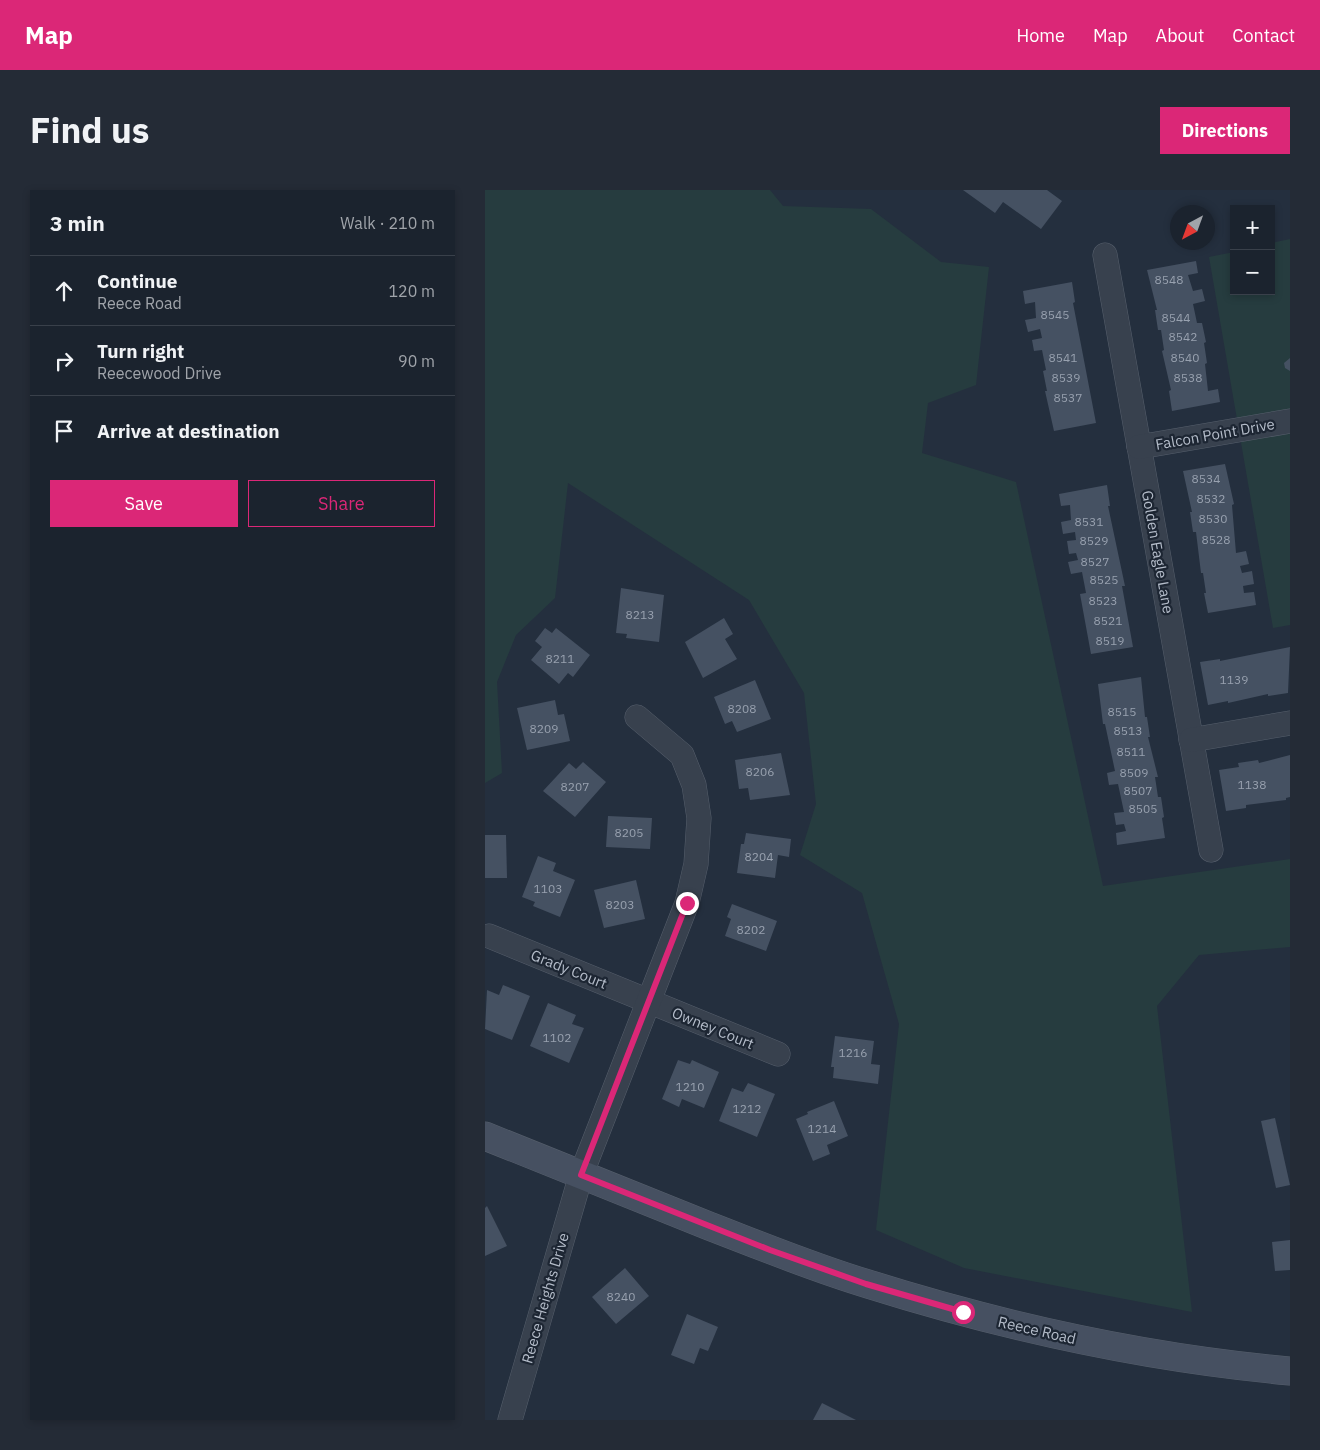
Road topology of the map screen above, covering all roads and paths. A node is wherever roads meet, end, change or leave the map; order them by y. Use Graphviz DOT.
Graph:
graph roads {
  1 [pos="1105,255"];
  2 [pos="1290,421"];
  3 [pos="1139,447"];
  4 [pos="637,717"];
  5 [pos="1290,723"];
  6 [pos="1191,740"];
  7 [pos="1211,850"];
  8 [pos="489,936"];
  9 [pos="648,1002"];
  10 [pos="778,1054"];
  11 [pos="485,1136"];
  12 [pos="581,1175"];
  13 [pos="1290,1370"];
  14 [pos="510,1420"];
  1 -- 3 [label="street, Golden Eagle Lane"];
  2 -- 3 [label="street, Falcon Point Drive"];
  3 -- 6 [label="street, Golden Eagle Lane"];
  4 -- 9 [label="street, Reece Heights Drive"];
  5 -- 6 [label="street"];
  6 -- 7 [label="street, Golden Eagle Lane"];
  8 -- 9 [label="street, Grady Court"];
  9 -- 10 [label="street, Owney Court"];
  9 -- 12 [label="street, Reece Heights Drive"];
  11 -- 12 [label="main road, Reece Road"];
  12 -- 13 [label="main road, Reece Road"];
  12 -- 14 [label="street, Reece Heights Drive"];
}
